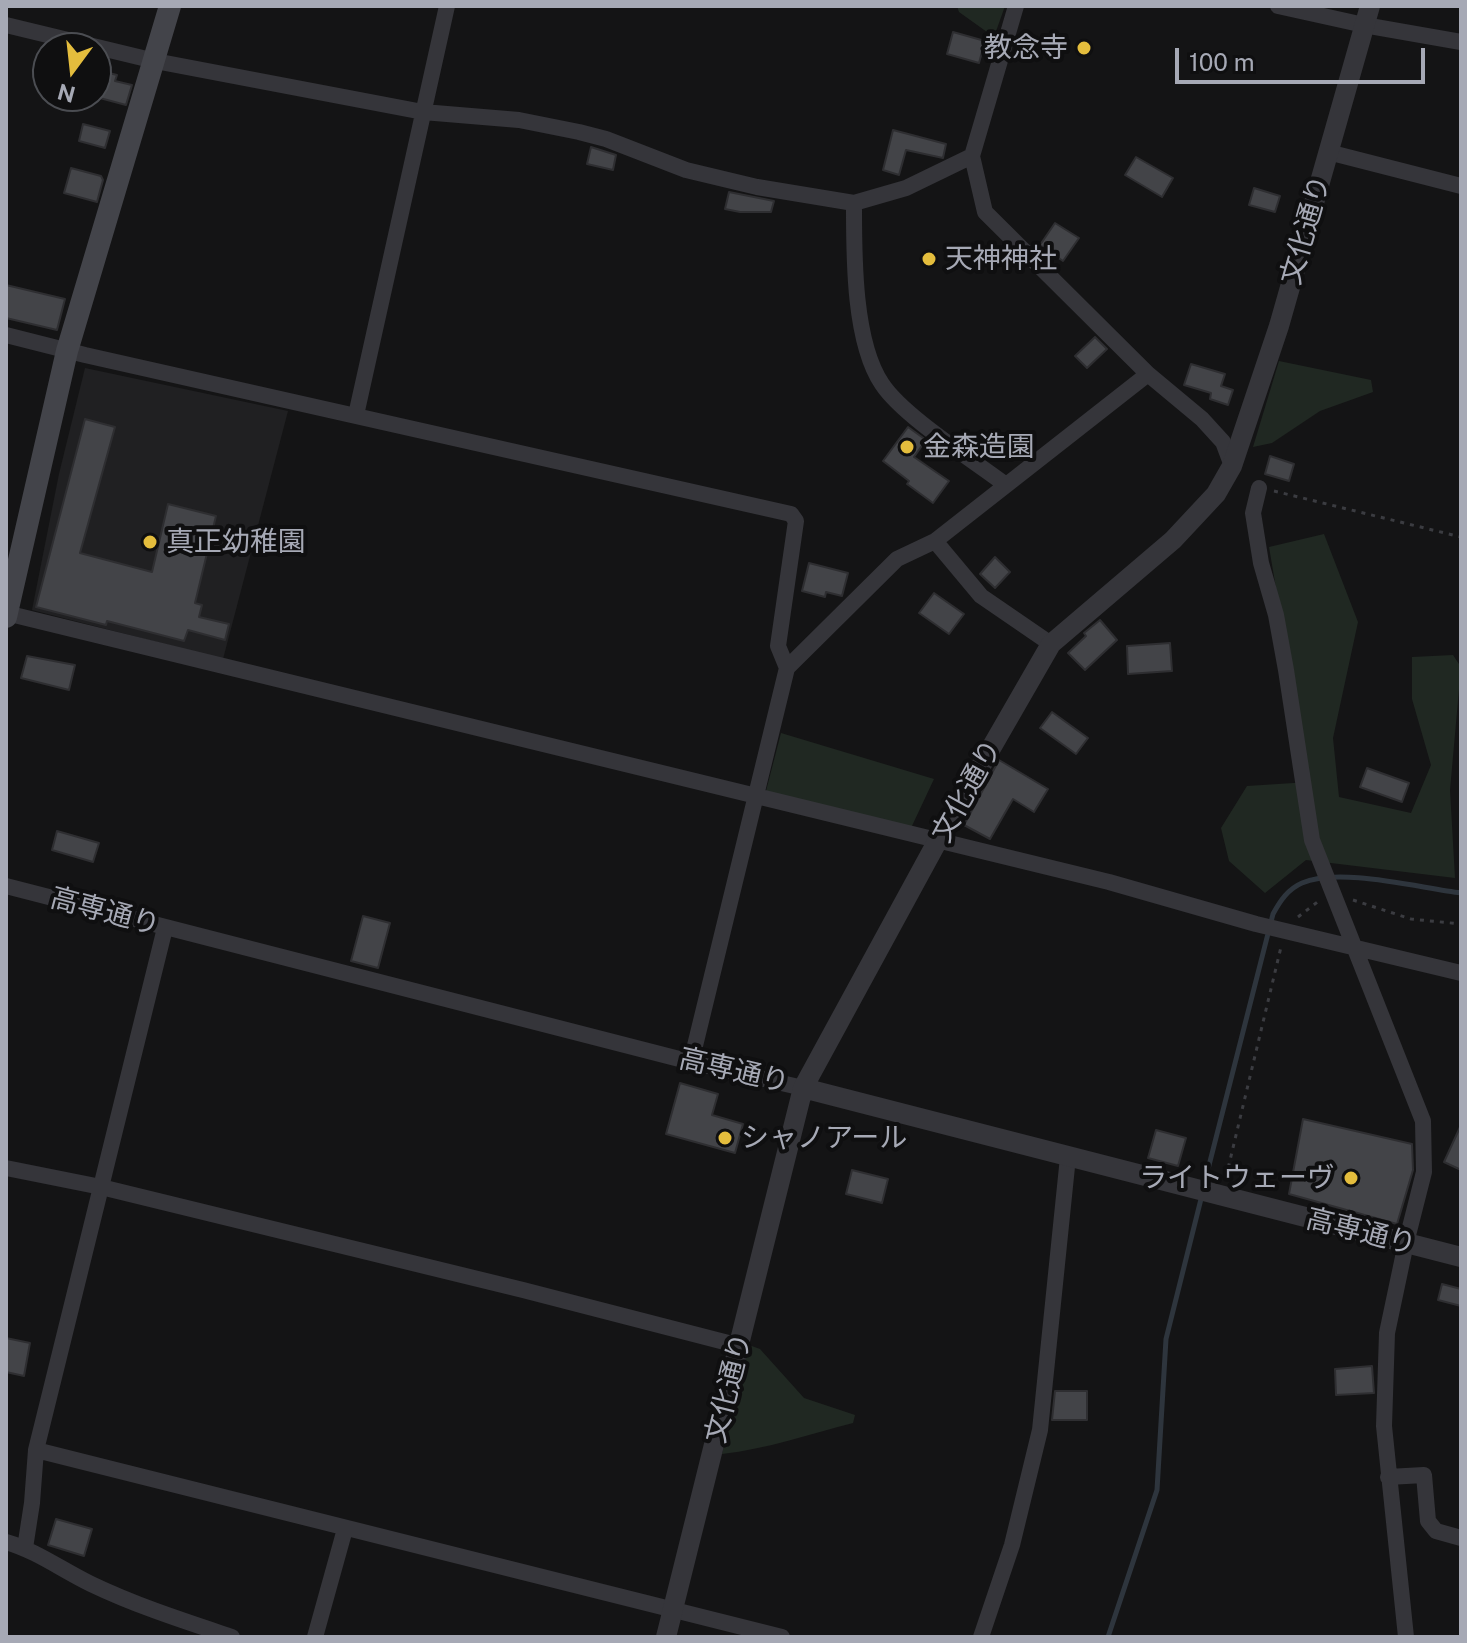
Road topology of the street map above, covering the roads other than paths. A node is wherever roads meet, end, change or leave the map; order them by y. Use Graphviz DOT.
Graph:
graph roads {
  1 [pos="170,6"];
  2 [pos="447,6"];
  3 [pos="1016,6"];
  4 [pos="1278,6"];
  5 [pos="1367,16"];
  6 [pos="6,25"];
  7 [pos="1461,42"];
  8 [pos="155,61"];
  9 [pos="423,112"];
  10 [pos="1328,152"];
  11 [pos="972,156"];
  12 [pos="1461,186"];
  13 [pos="854,203"];
  14 [pos="6,335"];
  15 [pos="67,351"];
  16 [pos="1148,374"];
  17 [pos="356,415"];
  18 [pos="1232,466"];
  19 [pos="1006,485"];
  20 [pos="1259,488"];
  21 [pos="935,541"];
  22 [pos="6,615"];
  23 [pos="1051,644"];
  24 [pos="787,668"];
  25 [pos="756,798"];
  26 [pos="937,842"];
  27 [pos="6,886"];
  28 [pos="165,928"];
  29 [pos="1356,947"];
  30 [pos="1461,973"];
  31 [pos="691,1062"];
  32 [pos="803,1088"];
  33 [pos="1068,1157"];
  34 [pos="6,1168"];
  35 [pos="101,1187"];
  36 [pos="1406,1243"];
  37 [pos="1461,1257"];
  38 [pos="740,1346"];
  39 [pos="36,1450"];
  40 [pos="1388,1477"];
  41 [pos="345,1529"];
  42 [pos="1461,1538"];
  43 [pos="6,1542"];
  44 [pos="25,1548"];
  45 [pos="673,1608"];
  46 [pos="232,1637"];
  47 [pos="315,1637"];
  48 [pos="666,1637"];
  49 [pos="782,1637"];
  50 [pos="981,1637"];
  51 [pos="1406,1637"];
  1 -- 8 [label="main road"];
  2 -- 9 [label="street"];
  3 -- 11 [label="street"];
  4 -- 5 [label="street"];
  5 -- 7 [label="street"];
  5 -- 10 [label="street, 文化通り"];
  6 -- 8 [label="street"];
  8 -- 9 [label="street"];
  8 -- 15 [label="main road"];
  9 -- 13 [label="street"];
  9 -- 17 [label="street"];
  10 -- 12 [label="street"];
  10 -- 18 [label="street, 文化通り"];
  11 -- 13 [label="street"];
  11 -- 16 [label="street"];
  13 -- 19 [label="street"];
  14 -- 15 [label="street"];
  15 -- 17 [label="street"];
  15 -- 22 [label="main road"];
  16 -- 18 [label="street"];
  16 -- 19 [label="street"];
  17 -- 24 [label="street"];
  18 -- 23 [label="street, 文化通り"];
  19 -- 21 [label="street"];
  20 -- 29 [label="street"];
  21 -- 23 [label="street"];
  21 -- 24 [label="street"];
  22 -- 25 [label="street"];
  23 -- 26 [label="street, 文化通り"];
  24 -- 25 [label="street"];
  25 -- 26 [label="street"];
  25 -- 31 [label="street"];
  26 -- 29 [label="street"];
  26 -- 32 [label="street, 文化通り"];
  27 -- 28 [label="street, 高専通り"];
  28 -- 31 [label="street, 高専通り"];
  28 -- 35 [label="street"];
  29 -- 30 [label="street"];
  29 -- 36 [label="street"];
  31 -- 32 [label="street, 高専通り"];
  32 -- 33 [label="street, 高専通り"];
  32 -- 38 [label="street, 文化通り"];
  33 -- 36 [label="street, 高専通り"];
  33 -- 50 [label="street"];
  34 -- 35 [label="street"];
  35 -- 38 [label="street"];
  35 -- 39 [label="street"];
  36 -- 37 [label="street, 高専通り"];
  36 -- 40 [label="street"];
  38 -- 45 [label="street, 文化通り"];
  39 -- 41 [label="street"];
  39 -- 44 [label="street"];
  40 -- 42 [label="street"];
  40 -- 51 [label="street"];
  41 -- 45 [label="street"];
  41 -- 47 [label="street"];
  43 -- 44 [label="street"];
  44 -- 46 [label="street"];
  45 -- 48 [label="street, 文化通り"];
  45 -- 49 [label="street"];
}
